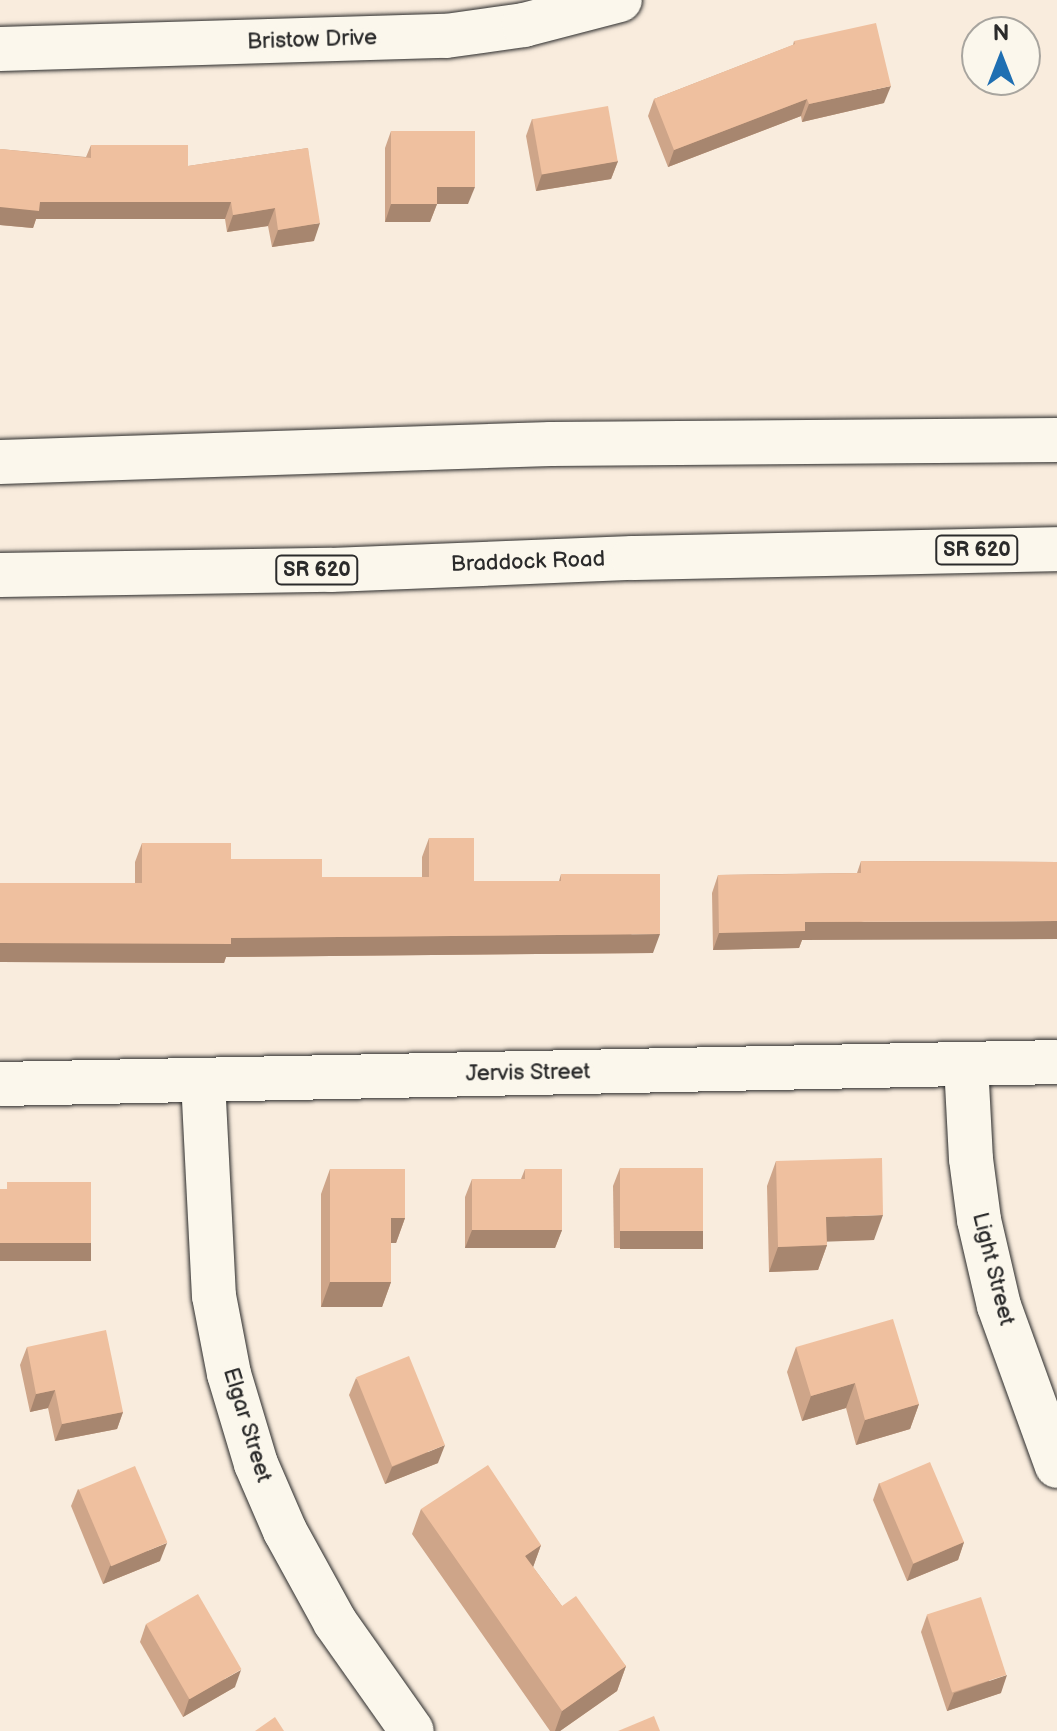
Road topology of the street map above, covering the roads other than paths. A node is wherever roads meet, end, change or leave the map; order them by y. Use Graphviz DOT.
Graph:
graph roads {
  1 [pos="620,0"];
  2 [pos="0,49"];
  3 [pos="1048,439"];
  4 [pos="0,462"];
  5 [pos="1057,549"];
  6 [pos="0,575"];
  7 [pos="1057,1062"];
  8 [pos="966,1064"];
  9 [pos="203,1080"];
  10 [pos="0,1084"];
  11 [pos="1057,1466"];
  12 [pos="412,1731"];
  1 -- 2 [label="street, Bristow Drive"];
  3 -- 4 [label="street"];
  5 -- 6 [label="street, Braddock Road / SR 620"];
  7 -- 8 [label="street, Jervis Street"];
  8 -- 9 [label="street, Jervis Street"];
  8 -- 11 [label="street, Light Street"];
  9 -- 10 [label="street, Jervis Street"];
  9 -- 12 [label="street, Elgar Street"];
}
